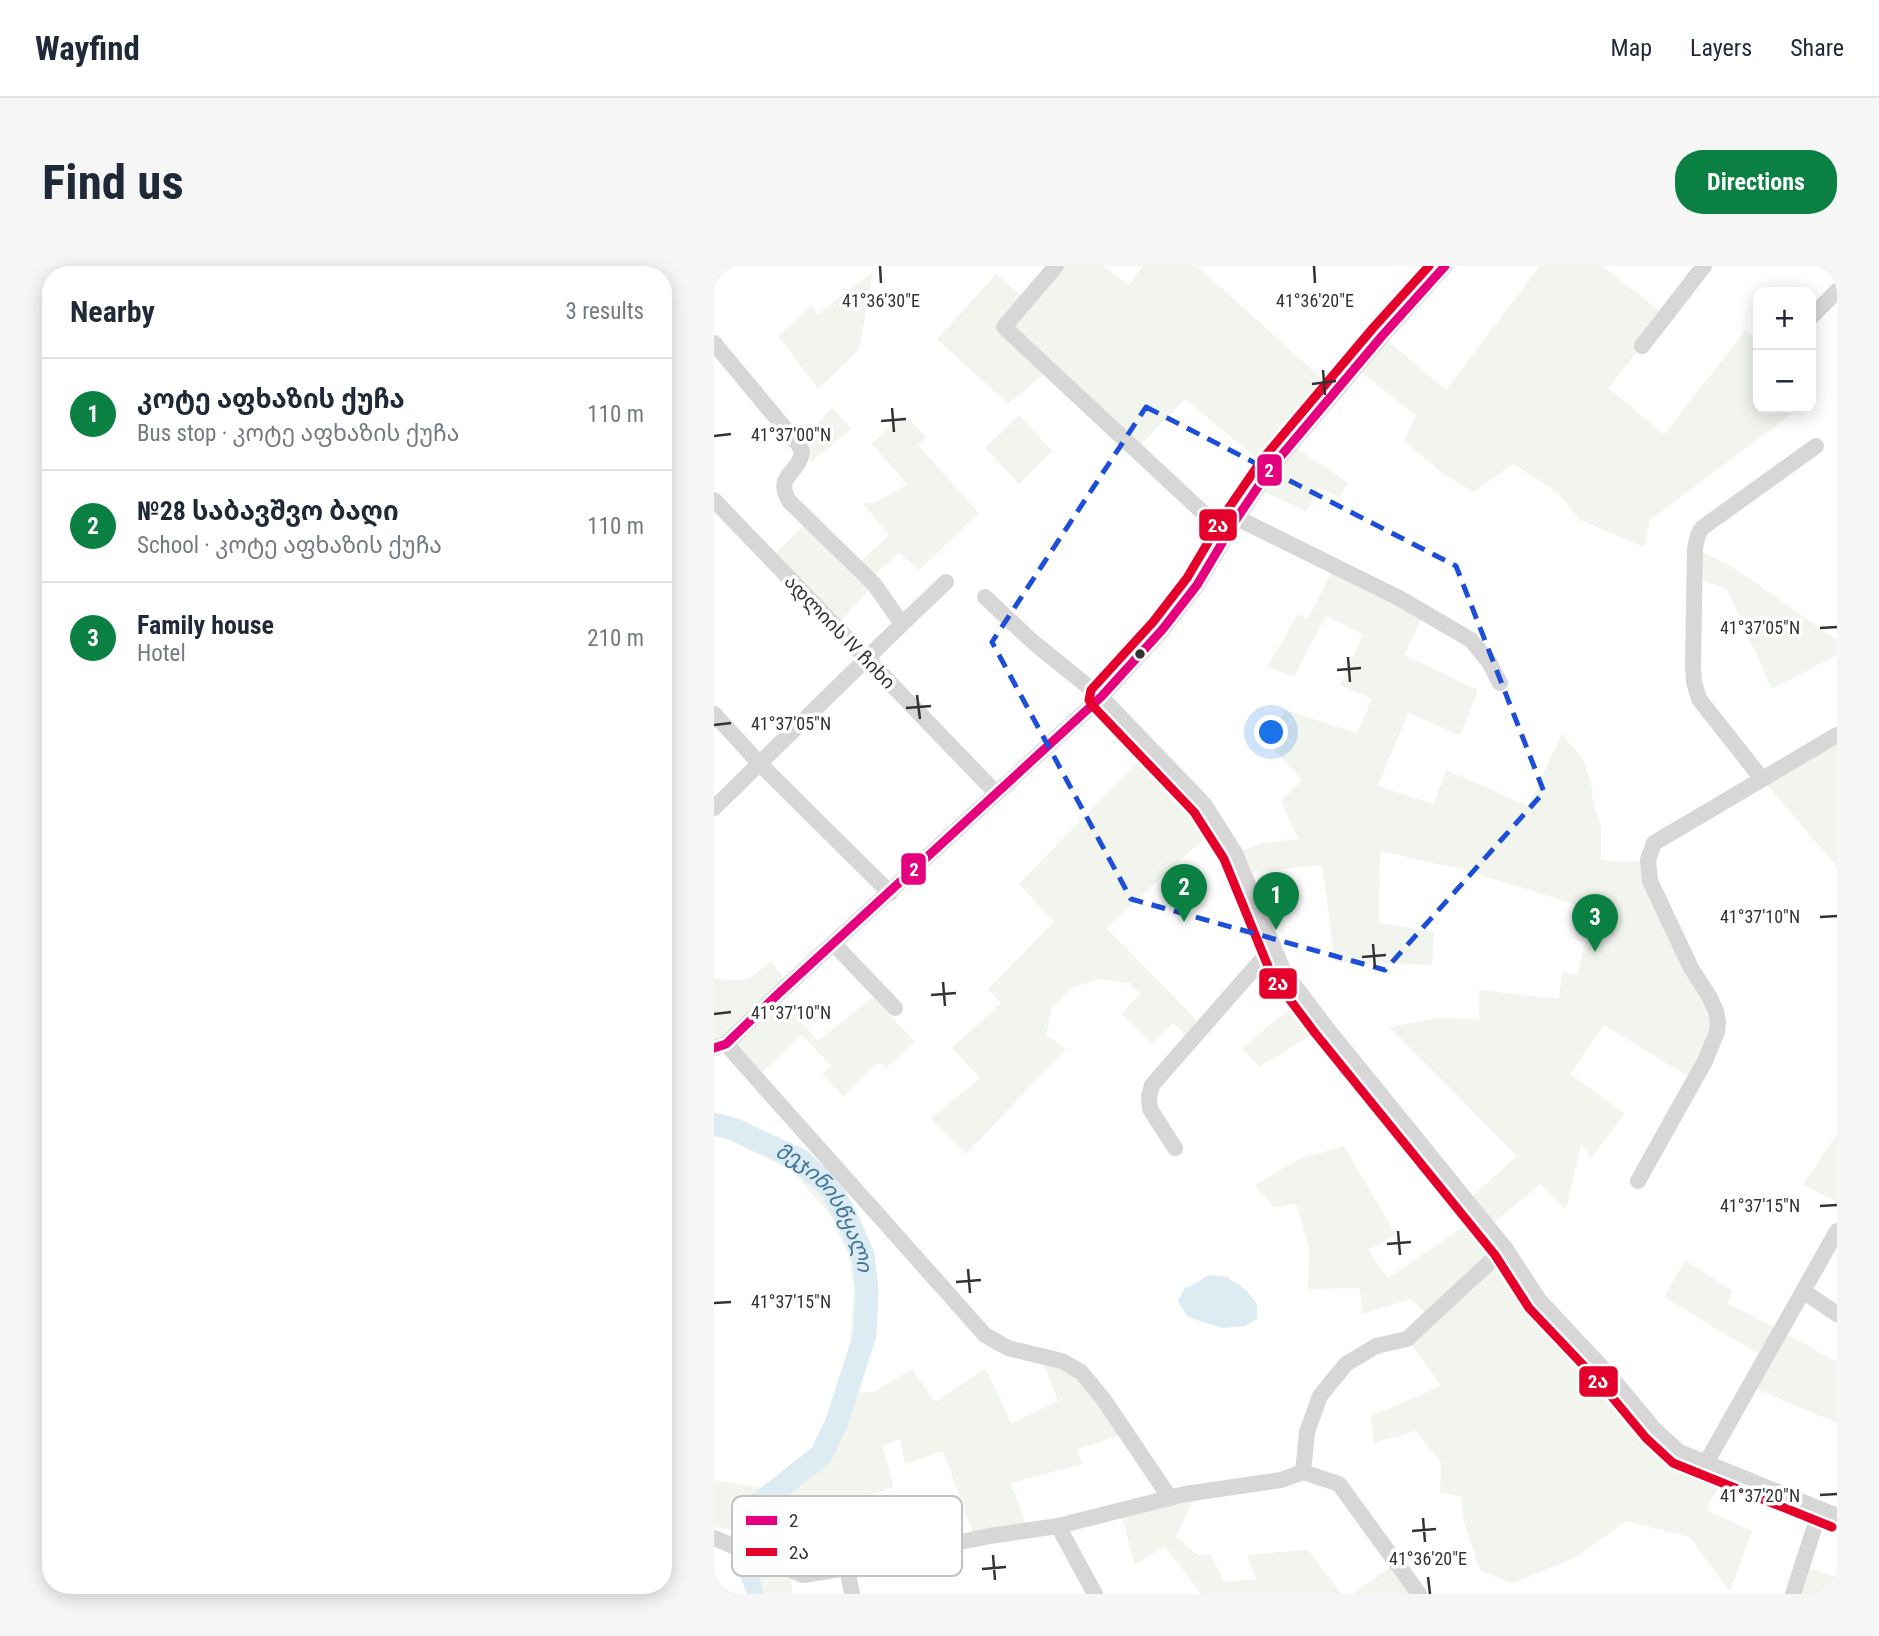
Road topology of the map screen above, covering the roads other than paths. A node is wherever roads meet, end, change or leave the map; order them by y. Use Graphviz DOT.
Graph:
graph roads {
  1 [pos="1056,266"];
  2 [pos="1445,266"];
  3 [pos="1704,266"];
  4 [pos="1837,291"];
  5 [pos="1816,312"];
  6 [pos="1642,346"];
  7 [pos="715,347"];
  8 [pos="1816,446"];
  9 [pos="714,500"];
  10 [pos="1237,518"];
  11 [pos="1227,535"];
  12 [pos="946,582"];
  13 [pos="985,597"];
  14 [pos="902,624"];
  15 [pos="867,659"];
  16 [pos="1500,683"];
  17 [pos="1101,697"];
  18 [pos="714,714"];
  19 [pos="1837,735"];
  20 [pos="760,764"];
  21 [pos="1762,779"];
  22 [pos="996,793"];
  23 [pos="714,808"];
  24 [pos="890,893"];
  25 [pos="834,944"];
  26 [pos="1273,947"];
  27 [pos="895,1008"];
  28 [pos="720,1046"];
  29 [pos="1175,1148"];
  30 [pos="1638,1181"];
  31 [pos="1837,1231"];
  32 [pos="1505,1248"];
  33 [pos="1803,1291"];
  34 [pos="1837,1314"];
  35 [pos="1706,1464"];
  36 [pos="1303,1472"];
  37 [pos="1170,1499"];
  38 [pos="1820,1510"];
  39 [pos="1837,1516"];
  40 [pos="1058,1526"];
  41 [pos="962,1542"];
  42 [pos="849,1576"];
  43 [pos="852,1594"];
  44 [pos="1095,1594"];
  45 [pos="1419,1594"];
  46 [pos="1793,1594"];
  1 -- 11 [label="street"];
  2 -- 10 [label="street"];
  3 -- 6 [label="street"];
  4 -- 5 [label="street"];
  7 -- 14 [label="street"];
  8 -- 21 [label="street"];
  9 -- 15 [label="street, ადლიის IV ჩიხი"];
  10 -- 11 [label="street"];
  10 -- 16 [label="street"];
  11 -- 17 [label="street"];
  12 -- 14 [label="street"];
  13 -- 17 [label="street"];
  14 -- 15 [label="street"];
  15 -- 20 [label="street"];
  15 -- 22 [label="street, ადლიის IV ჩიხი"];
  17 -- 22 [label="street"];
  17 -- 26 [label="street"];
  18 -- 20 [label="street"];
  19 -- 21 [label="street"];
  20 -- 23 [label="street"];
  20 -- 24 [label="street"];
  21 -- 30 [label="street"];
  22 -- 24 [label="street"];
  24 -- 25 [label="street"];
  25 -- 27 [label="street"];
  25 -- 28 [label="street"];
  26 -- 29 [label="street"];
  26 -- 32 [label="street"];
  28 -- 37 [label="street"];
  31 -- 33 [label="street"];
  32 -- 35 [label="street"];
  32 -- 36 [label="street"];
  33 -- 34 [label="street"];
  33 -- 35 [label="street"];
  35 -- 38 [label="street"];
  36 -- 37 [label="street"];
  36 -- 45 [label="street"];
  37 -- 40 [label="street"];
  38 -- 39 [label="street"];
  38 -- 46 [label="street"];
  40 -- 41 [label="street"];
  40 -- 44 [label="street"];
  42 -- 43 [label="street"];
}
